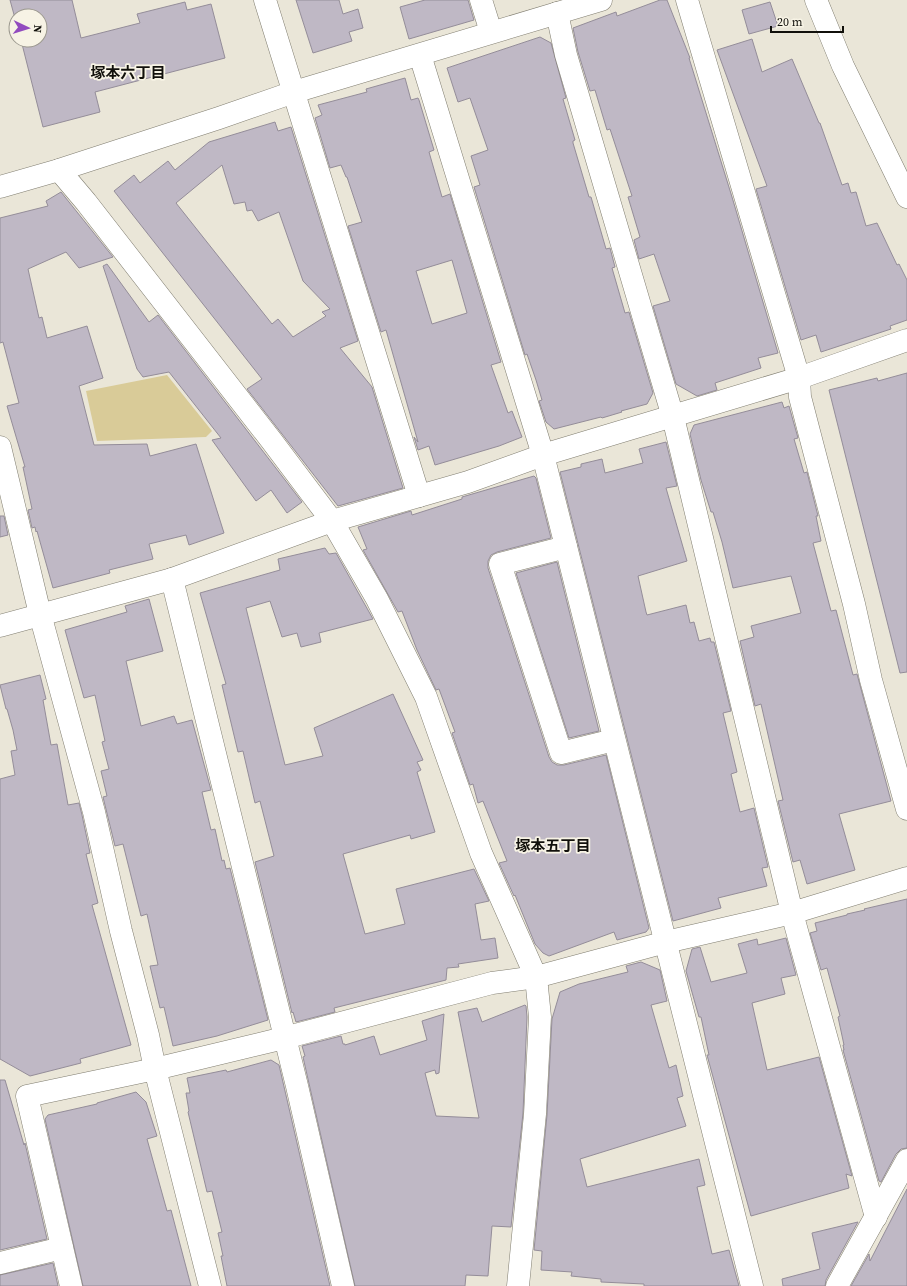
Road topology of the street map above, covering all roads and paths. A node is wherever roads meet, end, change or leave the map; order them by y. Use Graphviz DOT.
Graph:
graph roads {
  1 [pos="265,0"];
  2 [pos="482,0"];
  3 [pos="601,0"];
  4 [pos="687,0"];
  5 [pos="816,0"];
  6 [pos="557,13"];
  7 [pos="491,32"];
  8 [pos="420,55"];
  9 [pos="294,92"];
  10 [pos="59,170"];
  11 [pos="0,187"];
  12 [pos="907,196"];
  13 [pos="907,340"];
  14 [pos="799,378"];
  15 [pos="673,417"];
  16 [pos="0,447"];
  17 [pos="543,455"];
  18 [pos="419,496"];
  19 [pos="332,521"];
  20 [pos="566,547"];
  21 [pos="172,579"];
  22 [pos="40,614"];
  23 [pos="0,626"];
  24 [pos="614,740"];
  25 [pos="907,809"];
  26 [pos="907,878"];
  27 [pos="792,913"];
  28 [pos="666,942"];
  29 [pos="536,977"];
  30 [pos="284,1038"];
  31 [pos="155,1069"];
  32 [pos="907,1160"];
  33 [pos="876,1217"];
  34 [pos="62,1248"];
  35 [pos="0,1264"];
  36 [pos="71,1286"];
  37 [pos="210,1286"];
  38 [pos="343,1286"];
  39 [pos="518,1286"];
  40 [pos="752,1286"];
  41 [pos="837,1286"];
  1 -- 9 [label="street"];
  2 -- 7 [label="street"];
  3 -- 6 [label="street"];
  4 -- 14 [label="street"];
  5 -- 12 [label="street"];
  6 -- 7 [label="street"];
  6 -- 15 [label="street"];
  7 -- 8 [label="street"];
  8 -- 9 [label="street"];
  8 -- 17 [label="street"];
  9 -- 10 [label="street"];
  9 -- 18 [label="street"];
  10 -- 11 [label="street"];
  10 -- 19 [label="street"];
  13 -- 14 [label="street"];
  14 -- 15 [label="street"];
  14 -- 25 [label="street"];
  15 -- 17 [label="street"];
  15 -- 27 [label="street"];
  16 -- 22 [label="street"];
  17 -- 18 [label="street"];
  17 -- 20 [label="street"];
  18 -- 19 [label="street"];
  19 -- 21 [label="street"];
  19 -- 29 [label="street"];
  20 -- 24 [label="street"];
  20 -- 24 [label="street"];
  21 -- 22 [label="street"];
  21 -- 30 [label="street"];
  22 -- 23 [label="street"];
  22 -- 31 [label="street"];
  24 -- 28 [label="street"];
  26 -- 27 [label="street"];
  27 -- 28 [label="street"];
  27 -- 33 [label="street"];
  28 -- 29 [label="street"];
  28 -- 40 [label="street"];
  29 -- 30 [label="street"];
  29 -- 39 [label="street"];
  30 -- 31 [label="street"];
  30 -- 38 [label="street"];
  31 -- 34 [label="street"];
  31 -- 37 [label="street"];
  32 -- 33 [label="street"];
  33 -- 41 [label="street"];
  34 -- 35 [label="street"];
  34 -- 36 [label="street"];
}
